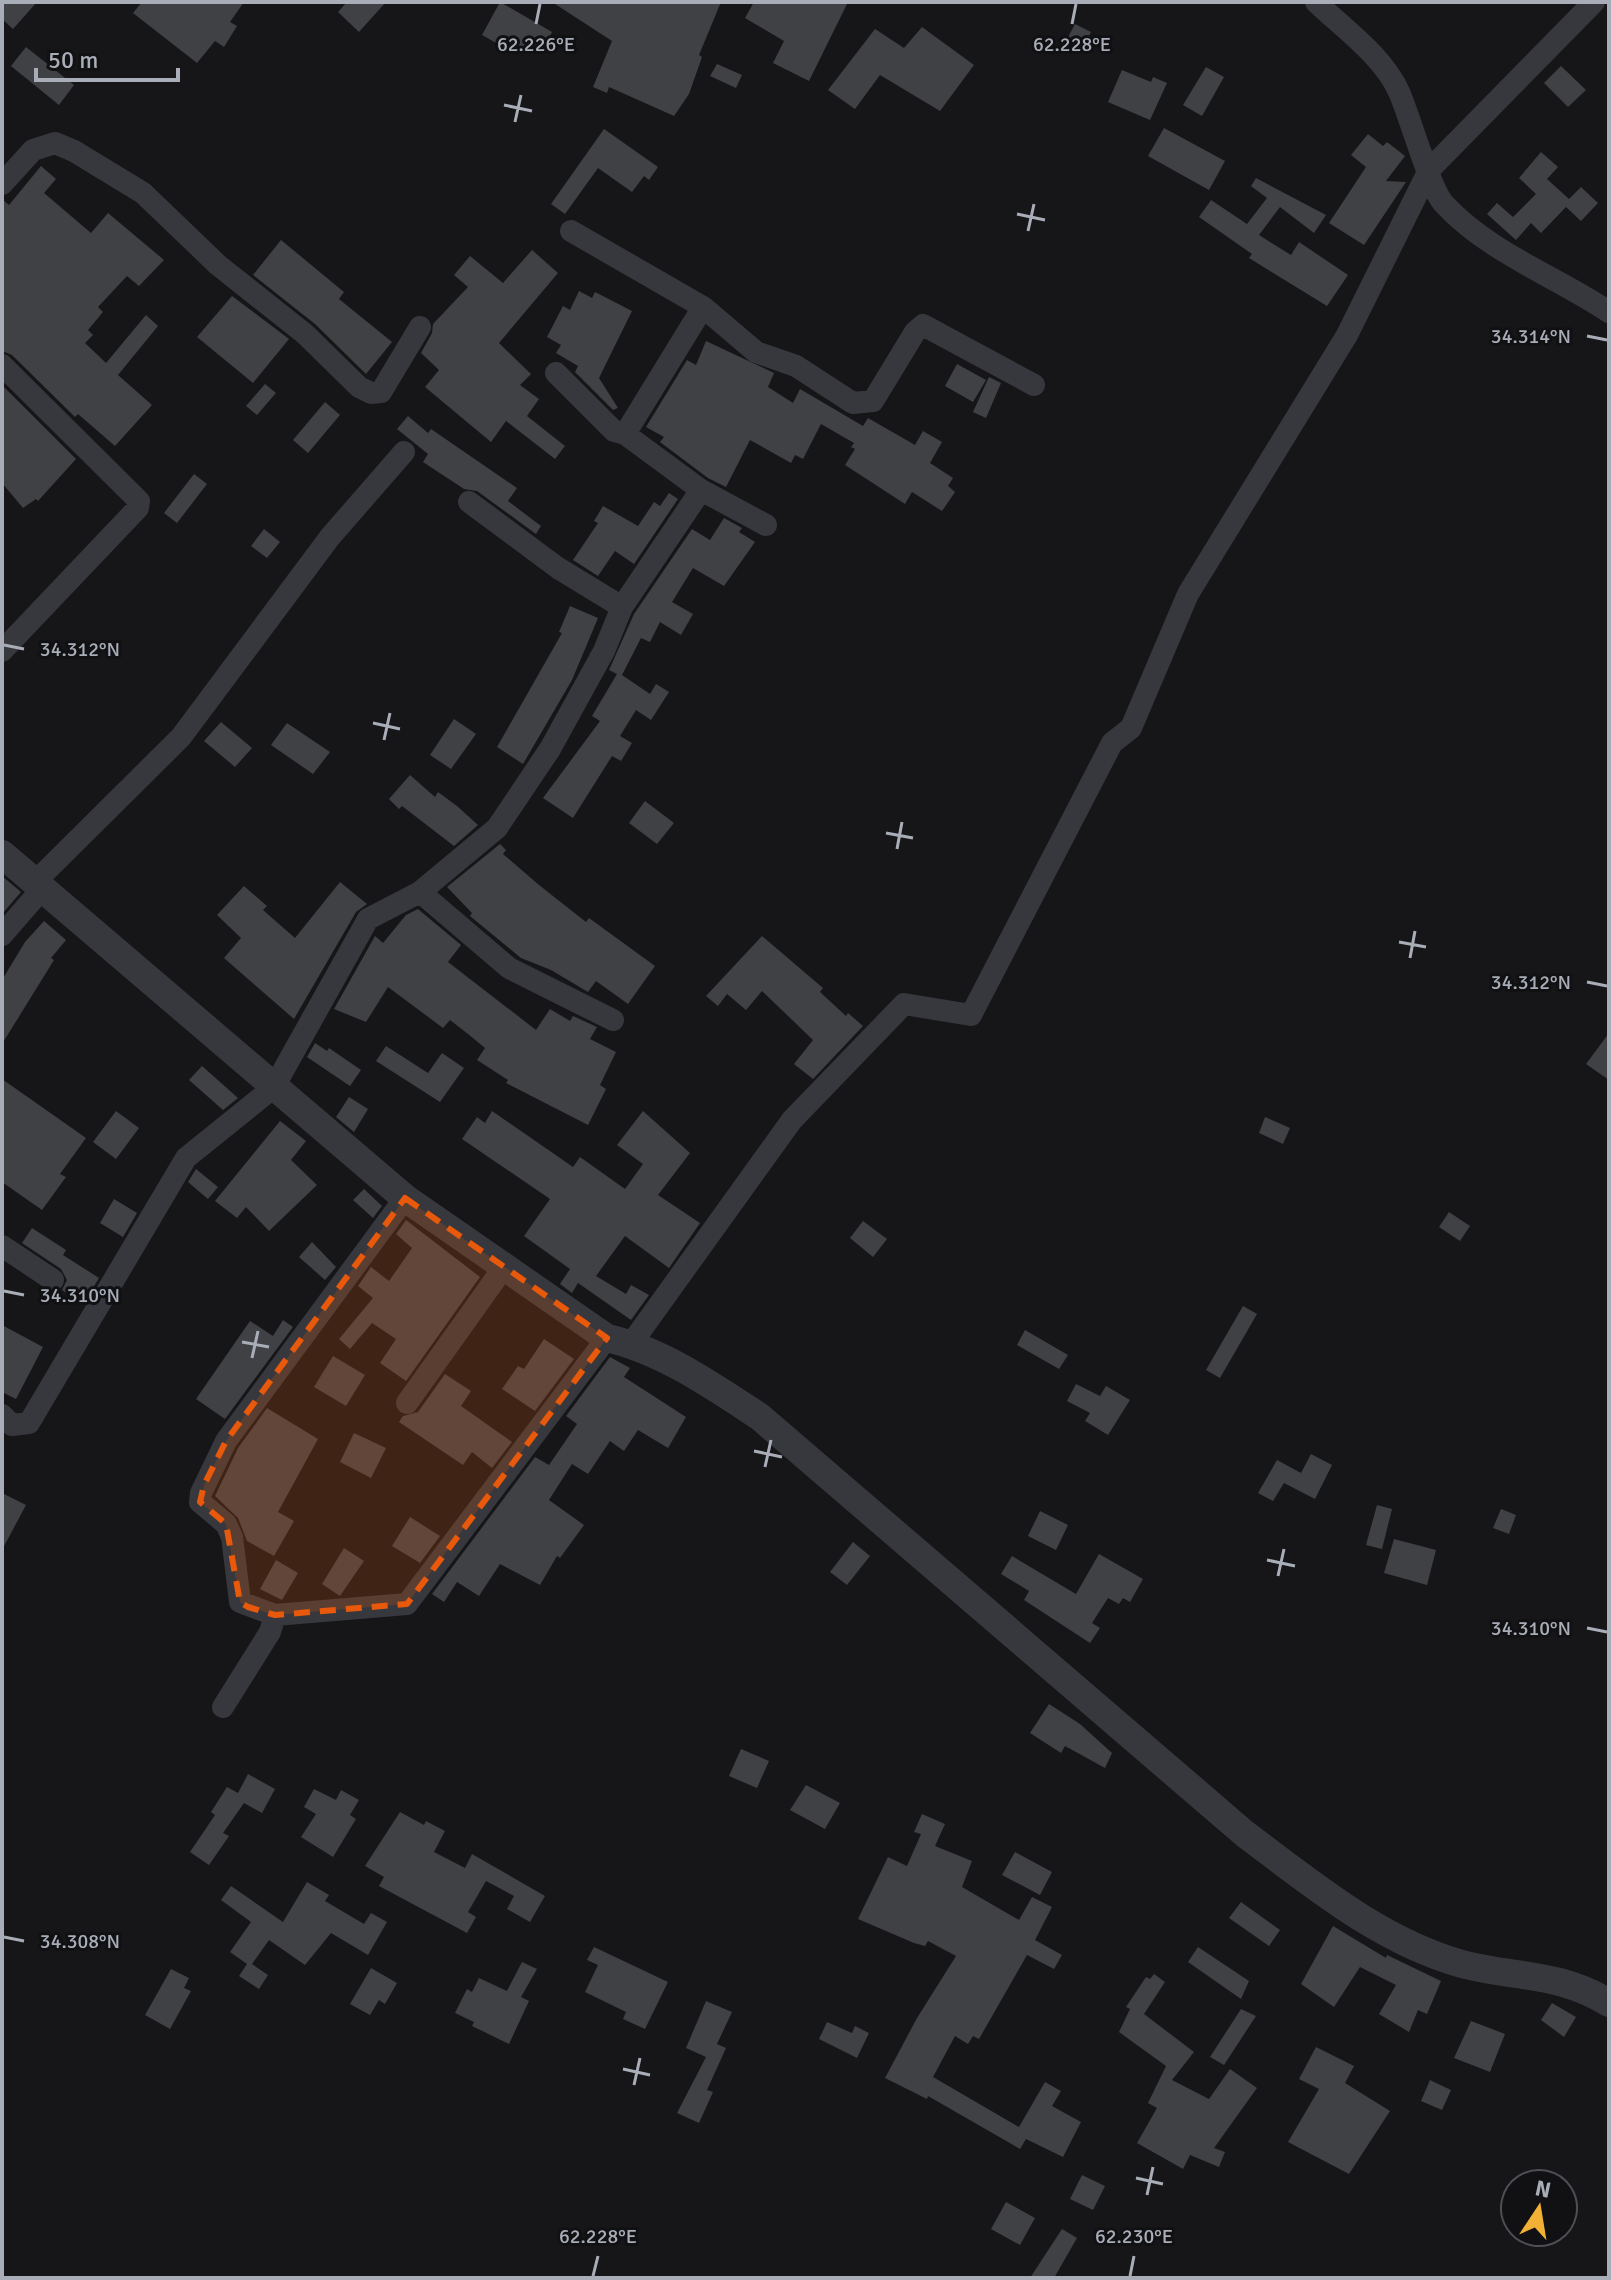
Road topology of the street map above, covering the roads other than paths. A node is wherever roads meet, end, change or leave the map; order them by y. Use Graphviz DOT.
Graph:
graph roads {
  1 [pos="1316,2"];
  2 [pos="1594,2"];
  3 [pos="1429,170"];
  4 [pos="2,184"];
  5 [pos="571,231"];
  6 [pos="703,307"];
  7 [pos="1609,312"];
  8 [pos="420,327"];
  9 [pos="2,365"];
  10 [pos="556,373"];
  11 [pos="1034,385"];
  12 [pos="625,434"];
  13 [pos="404,452"];
  14 [pos="701,490"];
  15 [pos="469,502"];
  16 [pos="766,525"];
  17 [pos="622,607"];
  18 [pos="2,651"];
  19 [pos="2,854"];
  20 [pos="38,886"];
  21 [pos="420,892"];
  22 [pos="2,935"];
  23 [pos="613,1020"];
  24 [pos="274,1087"];
  25 [pos="405,1198"];
  26 [pos="2,1246"];
  27 [pos="504,1267"];
  28 [pos="53,1280"];
  29 [pos="619,1341"];
  30 [pos="407,1403"];
  31 [pos="2,1415"];
  32 [pos="275,1615"];
  33 [pos="223,1707"];
  34 [pos="1609,2003"];
  1 -- 3 [label="street"];
  2 -- 3 [label="street"];
  3 -- 7 [label="street"];
  3 -- 29 [label="street"];
  4 -- 8 [label="street"];
  5 -- 6 [label="street"];
  6 -- 11 [label="street"];
  6 -- 12 [label="street"];
  9 -- 18 [label="street"];
  10 -- 12 [label="street"];
  12 -- 14 [label="street"];
  13 -- 20 [label="street"];
  14 -- 16 [label="street"];
  14 -- 17 [label="street"];
  15 -- 17 [label="street"];
  17 -- 21 [label="street"];
  19 -- 20 [label="street"];
  20 -- 22 [label="street"];
  20 -- 24 [label="street"];
  21 -- 23 [label="street"];
  21 -- 24 [label="street"];
  24 -- 25 [label="street"];
  24 -- 31 [label="street"];
  25 -- 27 [label="street"];
  25 -- 32 [label="street"];
  26 -- 28 [label="street"];
  27 -- 29 [label="street"];
  27 -- 30 [label="street"];
  29 -- 32 [label="street"];
  29 -- 34 [label="street"];
  32 -- 33 [label="street"];
}
